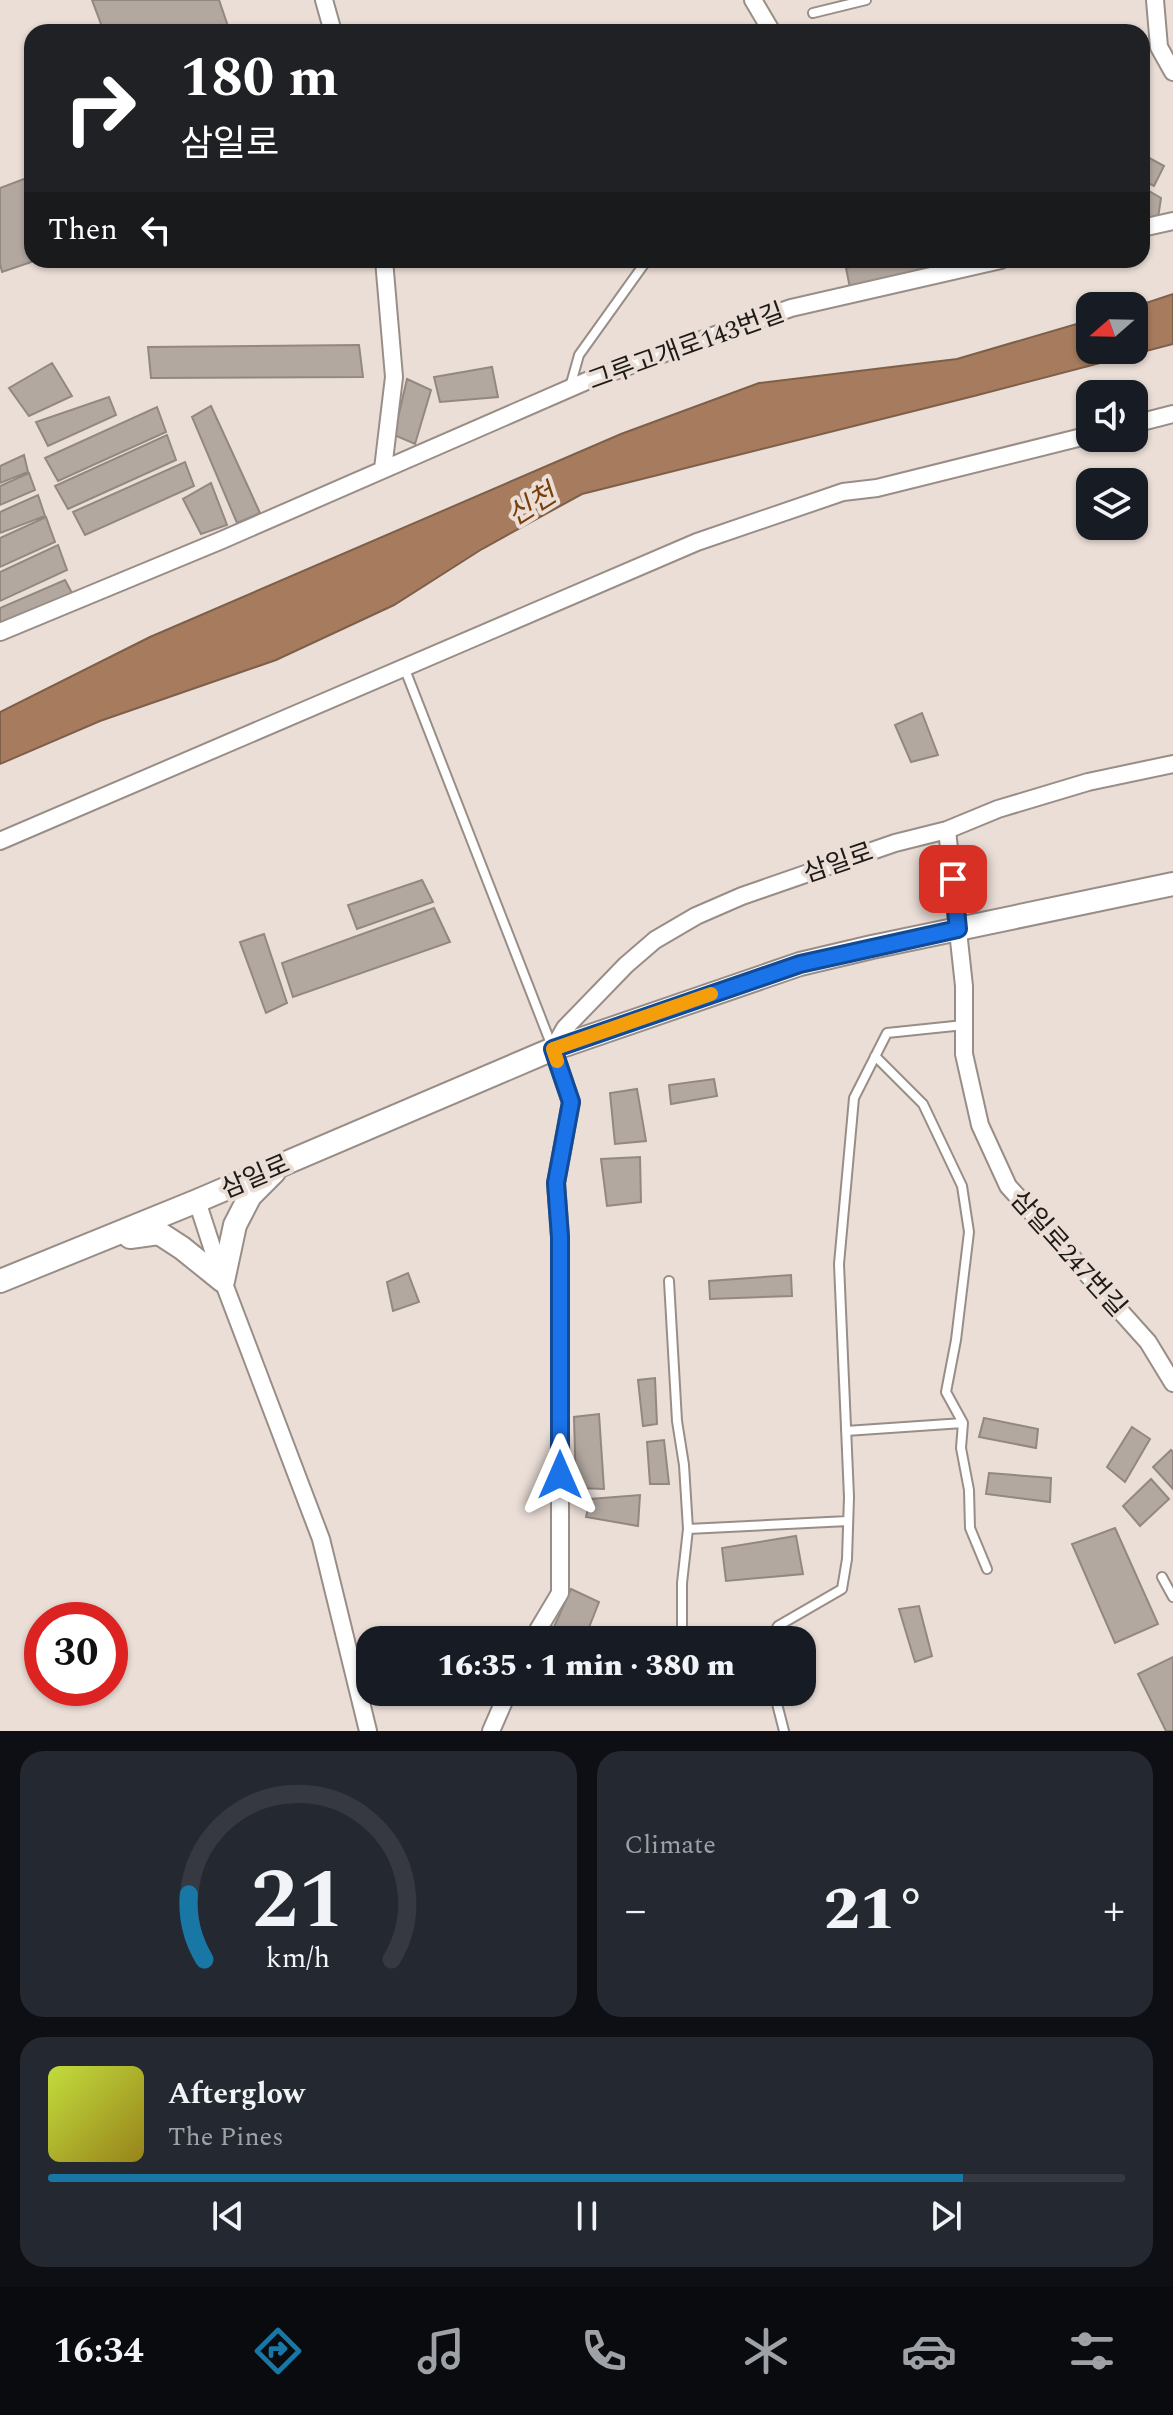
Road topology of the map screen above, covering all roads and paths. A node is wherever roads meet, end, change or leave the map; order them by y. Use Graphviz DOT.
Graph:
graph roads {
  1 [pos="324,0"];
  2 [pos="753,0"];
  3 [pos="866,0"];
  4 [pos="1155,0"];
  5 [pos="813,13"];
  6 [pos="331,24"];
  7 [pos="767,24"];
  8 [pos="1173,72"];
  9 [pos="1172,217"];
  10 [pos="1150,225"];
  11 [pos="385,268"];
  12 [pos="641,268"];
  13 [pos="966,268"];
  14 [pos="570,388"];
  15 [pos="1173,414"];
  16 [pos="1148,420"];
  17 [pos="1076,438"];
  18 [pos="383,469"];
  19 [pos="0,632"];
  20 [pos="404,666"];
  21 [pos="1173,764"];
  22 [pos="947,830"];
  23 [pos="0,841"];
  24 [pos="1173,884"];
  25 [pos="958,929"];
  26 [pos="964,1025"];
  27 [pos="553,1049"];
  28 [pos="875,1056"];
  29 [pos="284,1163"];
  30 [pos="197,1201"];
  31 [pos="94,1242"];
  32 [pos="0,1281"];
  33 [pos="223,1281"];
  34 [pos="669,1281"];
  35 [pos="1173,1383"];
  36 [pos="963,1423"];
  37 [pos="846,1431"];
  38 [pos="848,1521"];
  39 [pos="688,1529"];
  40 [pos="987,1569"];
  41 [pos="1162,1577"];
  42 [pos="1173,1597"];
  43 [pos="540,1626"];
  44 [pos="682,1626"];
  45 [pos="778,1626"];
  46 [pos="502,1706"];
  47 [pos="778,1706"];
  48 [pos="368,1731"];
  49 [pos="491,1731"];
  50 [pos="784,1731"];
  1 -- 6 [label="street"];
  2 -- 7 [label="street"];
  3 -- 5 [label="lane"];
  4 -- 8 [label="street"];
  9 -- 10 [label="street"];
  11 -- 18 [label="street"];
  12 -- 14 [label="lane"];
  13 -- 14 [label="street, 그루고개로143번길"];
  14 -- 18 [label="street, 그루고개로143번길"];
  15 -- 16 [label="street"];
  17 -- 20 [label="street"];
  18 -- 19 [label="street, 그루고개로143번길"];
  20 -- 23 [label="street"];
  20 -- 27 [label="lane"];
  21 -- 22 [label="street, 삼일로"];
  22 -- 25 [label="street, 삼일로247번길"];
  22 -- 27 [label="street, 삼일로"];
  24 -- 25 [label="main road, 삼일로"];
  25 -- 26 [label="street, 삼일로247번길"];
  25 -- 27 [label="main road, 삼일로"];
  26 -- 28 [label="lane"];
  26 -- 35 [label="street, 삼일로247번길"];
  27 -- 29 [label="main road, 삼일로"];
  27 -- 43 [label="street"];
  28 -- 36 [label="lane"];
  28 -- 37 [label="lane"];
  29 -- 30 [label="main road, 삼일로"];
  29 -- 33 [label="main road"];
  30 -- 31 [label="main road, 삼일로"];
  30 -- 33 [label="street"];
  31 -- 32 [label="main road, 삼일로"];
  31 -- 33 [label="main road"];
  33 -- 48 [label="street"];
  34 -- 39 [label="lane"];
  36 -- 37 [label="lane"];
  36 -- 40 [label="lane"];
  37 -- 38 [label="lane"];
  38 -- 39 [label="lane"];
  38 -- 45 [label="lane"];
  39 -- 44 [label="lane"];
  41 -- 42 [label="lane"];
  46 -- 49 [label="street"];
  47 -- 50 [label="lane"];
}
